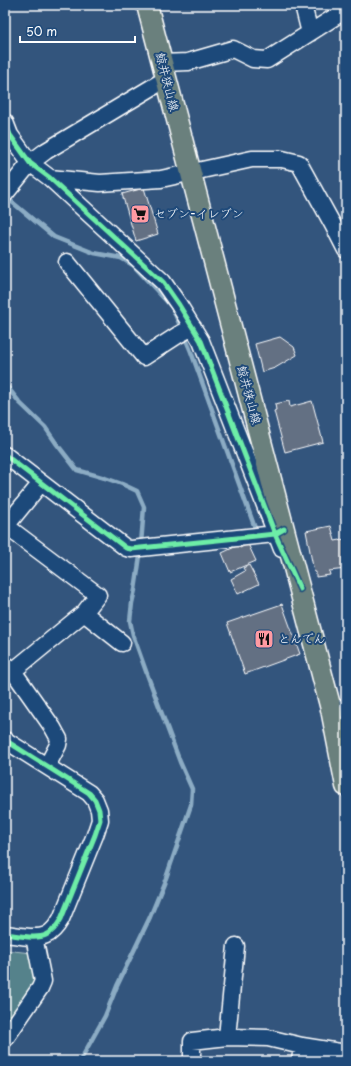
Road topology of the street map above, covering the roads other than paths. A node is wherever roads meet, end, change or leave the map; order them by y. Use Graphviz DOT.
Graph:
graph roads {
  1 [pos="147,5"];
  2 [pos="303,5"];
  3 [pos="346,7"];
  4 [pos="310,33"];
  5 [pos="164,71"];
  6 [pos="5,122"];
  7 [pos="30,163"];
  8 [pos="190,173"];
  9 [pos="50,178"];
  10 [pos="6,194"];
  11 [pos="340,225"];
  12 [pos="346,250"];
  13 [pos="67,262"];
  14 [pos="186,331"];
  15 [pos="5,456"];
  16 [pos="41,483"];
  17 [pos="280,531"];
  18 [pos="84,613"];
  19 [pos="122,643"];
  20 [pos="9,668"];
  21 [pos="338,709"];
  22 [pos="5,740"];
  23 [pos="47,766"];
  24 [pos="346,786"];
  25 [pos="5,934"];
  26 [pos="34,937"];
  27 [pos="236,946"];
  28 [pos="228,1037"];
  29 [pos="5,1039"];
  30 [pos="346,1053"];
  31 [pos="301,1054"];
  32 [pos="192,1061"];
  1 -- 5 [label="main road, 鯨井狭山線"];
  2 -- 4 [label="street"];
  3 -- 4 [label="street"];
  4 -- 5 [label="street"];
  5 -- 7 [label="street"];
  5 -- 8 [label="main road, 鯨井狭山線"];
  6 -- 7 [label="street"];
  7 -- 9 [label="street"];
  7 -- 10 [label="street"];
  8 -- 9 [label="street"];
  8 -- 11 [label="street"];
  8 -- 17 [label="main road, 鯨井狭山線"];
  9 -- 14 [label="street"];
  11 -- 12 [label="street"];
  13 -- 14 [label="street"];
  14 -- 17 [label="street"];
  15 -- 16 [label="street"];
  16 -- 17 [label="street"];
  16 -- 18 [label="street"];
  17 -- 21 [label="main road, 鯨井狭山線"];
  18 -- 19 [label="street"];
  18 -- 20 [label="street"];
  20 -- 23 [label="street"];
  21 -- 24 [label="main road, 鯨井狭山線"];
  22 -- 23 [label="street"];
  23 -- 26 [label="street"];
  25 -- 26 [label="street"];
  26 -- 29 [label="street"];
  27 -- 28 [label="street"];
  28 -- 31 [label="street"];
  28 -- 32 [label="street"];
  30 -- 31 [label="street"];
}
